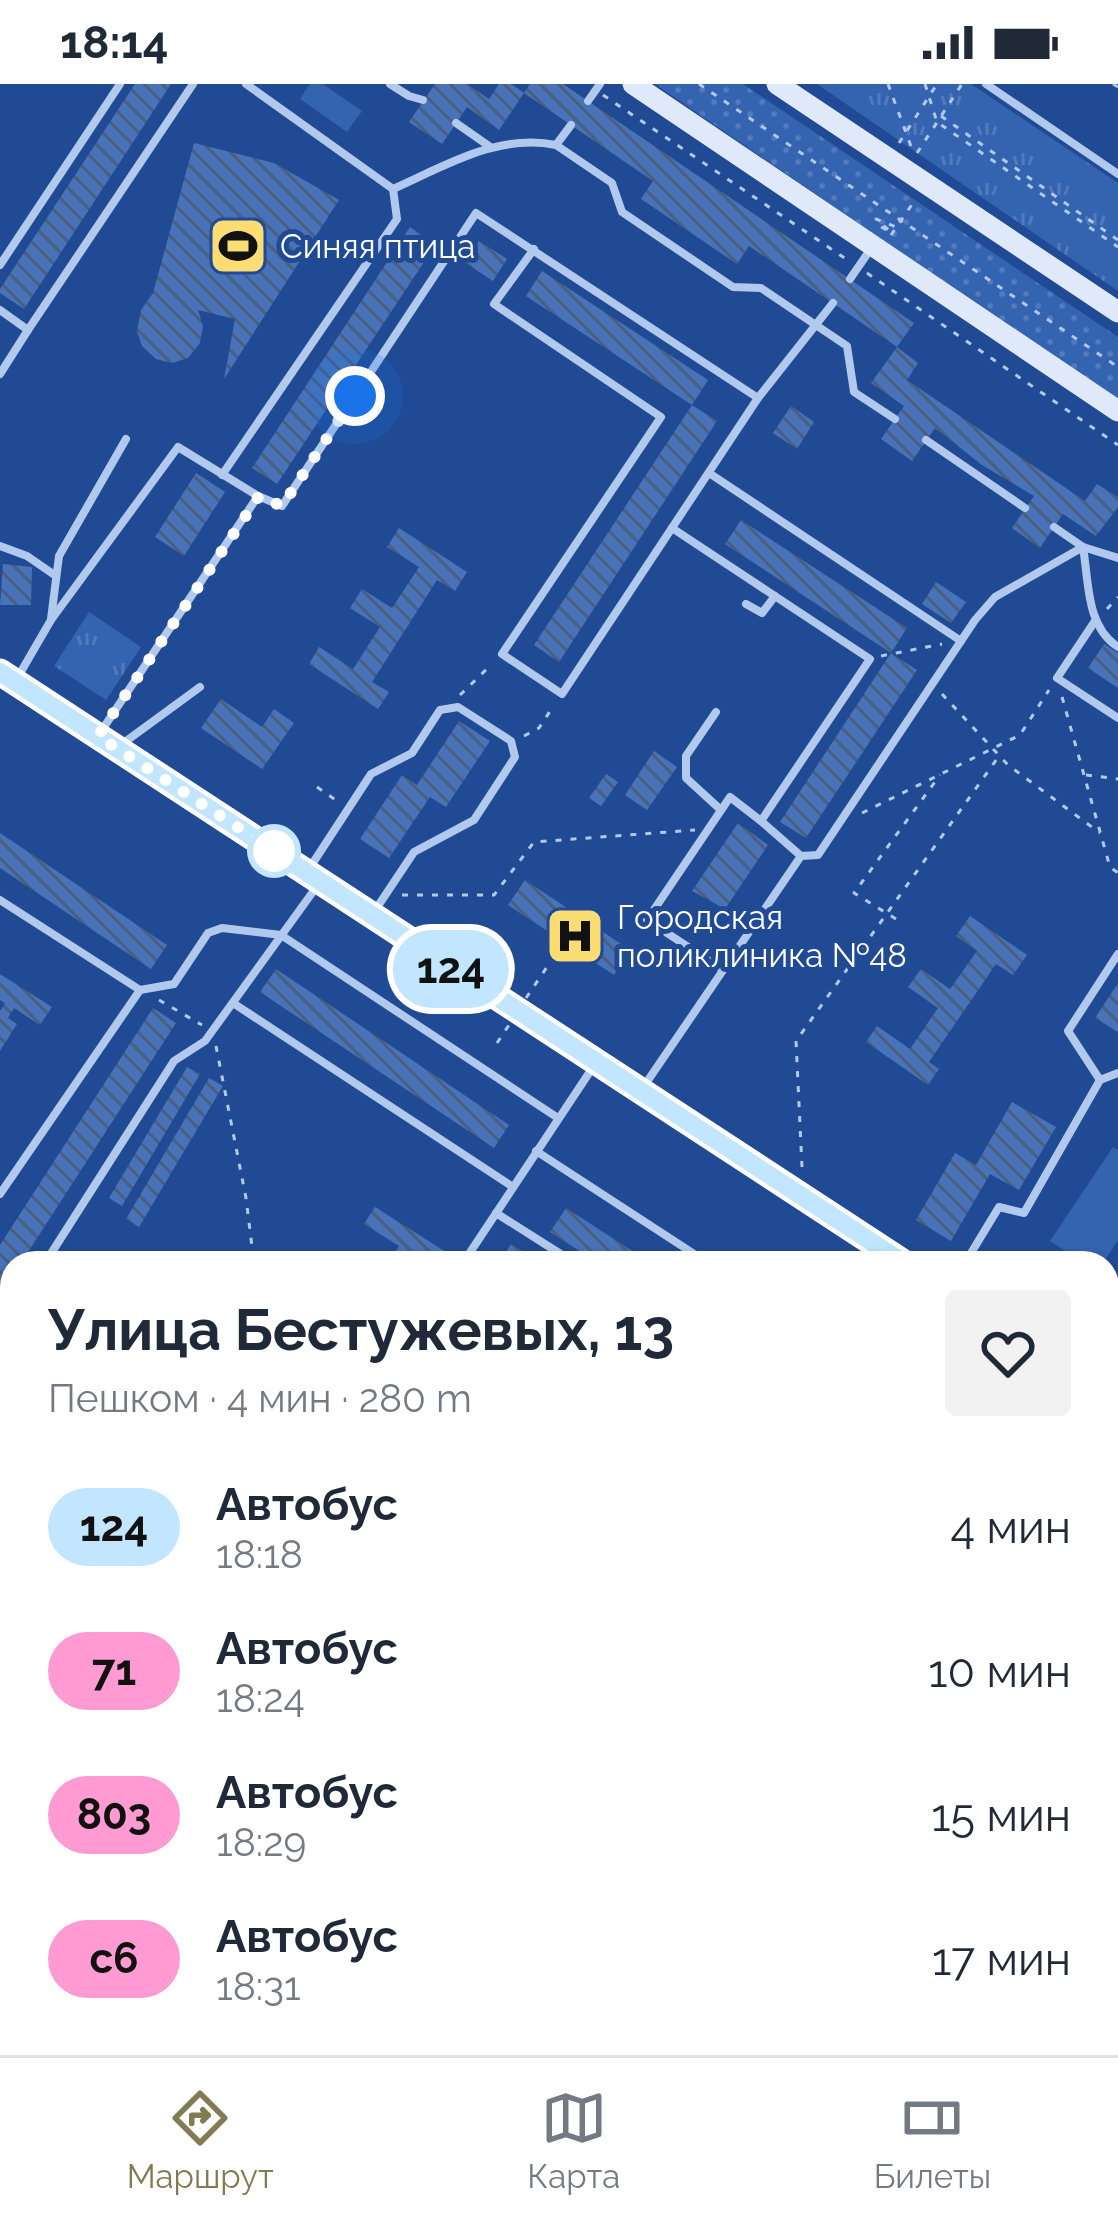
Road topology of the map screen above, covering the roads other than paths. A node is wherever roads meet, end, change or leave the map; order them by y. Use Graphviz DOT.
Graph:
graph roads {
  1 [pos="120,84"];
  2 [pos="194,84"];
  3 [pos="246,84"];
  4 [pos="390,84"];
  5 [pos="600,84"];
  6 [pos="633,84"];
  7 [pos="777,84"];
  8 [pos="986,84"];
  9 [pos="424,100"];
  10 [pos="588,101"];
  11 [pos="456,123"];
  12 [pos="571,125"];
  13 [pos="556,145"];
  14 [pos="490,147"];
  15 [pos="1118,174"];
  16 [pos="393,189"];
  17 [pos="873,245"];
  18 [pos="534,249"];
  19 [pos="0,265"];
  20 [pos="850,279"];
  21 [pos="833,303"];
  22 [pos="0,310"];
  23 [pos="1118,312"];
  24 [pos="818,326"];
  25 [pos="28,330"];
  26 [pos="0,374"];
  27 [pos="758,398"];
  28 [pos="1118,411"];
  29 [pos="895,419"];
  30 [pos="126,439"];
  31 [pos="926,440"];
  32 [pos="709,472"];
  33 [pos="222,475"];
  34 [pos="259,496"];
  35 [pos="1025,508"];
  36 [pos="1054,527"];
  37 [pos="672,528"];
  38 [pos="0,546"];
  39 [pos="1083,547"];
  40 [pos="1118,558"];
  41 [pos="56,576"];
  42 [pos="775,596"];
  43 [pos="746,604"];
  44 [pos="51,620"];
  45 [pos="1095,621"];
  46 [pos="962,641"];
  47 [pos="1118,647"];
  48 [pos="0,672"];
  49 [pos="15,682"];
  50 [pos="200,687"];
  51 [pos="716,712"];
  52 [pos="1118,718"];
  53 [pos="98,736"];
  54 [pos="117,748"];
  55 [pos="721,810"];
  56 [pos="761,821"];
  57 [pos="801,856"];
  58 [pos="307,872"];
  59 [pos="321,881"];
  60 [pos="0,900"];
  61 [pos="372,915"];
  62 [pos="281,935"];
  63 [pos="1118,955"];
  64 [pos="722,969"];
  65 [pos="140,990"];
  66 [pos="233,1003"];
  67 [pos="595,1064"];
  68 [pos="1118,1072"];
  69 [pos="1100,1080"];
  70 [pos="640,1093"];
  71 [pos="558,1118"];
  72 [pos="536,1150"];
  73 [pos="513,1187"];
  74 [pos="0,1194"];
  75 [pos="496,1213"];
  76 [pos="53,1251"];
  77 [pos="471,1251"];
  78 [pos="556,1251"];
  79 [pos="690,1251"];
  80 [pos="885,1251"];
  81 [pos="972,1251"];
  1 -- 19 [label="lane"];
  2 -- 25 [label="lane"];
  3 -- 16 [label="lane"];
  4 -- 9 [label="lane"];
  5 -- 10 [label="lane"];
  6 -- 17 [label="street"];
  7 -- 23 [label="street"];
  8 -- 15 [label="lane"];
  11 -- 14 [label="lane"];
  12 -- 13 [label="lane"];
  13 -- 14 [label="lane"];
  13 -- 24 [label="lane"];
  14 -- 16 [label="lane"];
  16 -- 33 [label="lane"];
  17 -- 20 [label="lane"];
  17 -- 28 [label="street"];
  18 -- 27 [label="lane"];
  18 -- 34 [label="lane"];
  18 -- 37 [label="lane"];
  21 -- 24 [label="lane"];
  22 -- 25 [label="lane"];
  24 -- 27 [label="lane"];
  24 -- 29 [label="lane"];
  25 -- 26 [label="lane"];
  27 -- 32 [label="lane"];
  30 -- 41 [label="lane"];
  31 -- 35 [label="lane"];
  32 -- 37 [label="lane"];
  32 -- 46 [label="lane"];
  33 -- 34 [label="lane"];
  33 -- 44 [label="lane"];
  34 -- 53 [label="lane"];
  36 -- 39 [label="lane"];
  37 -- 42 [label="lane"];
  38 -- 41 [label="lane"];
  39 -- 40 [label="lane"];
  39 -- 45 [label="lane"];
  39 -- 46 [label="lane"];
  41 -- 44 [label="lane"];
  42 -- 43 [label="lane"];
  42 -- 56 [label="lane"];
  44 -- 49 [label="lane"];
  45 -- 47 [label="lane"];
  45 -- 52 [label="lane"];
  46 -- 57 [label="lane"];
  48 -- 49 [label="street"];
  49 -- 53 [label="street"];
  50 -- 54 [label="lane"];
  51 -- 55 [label="lane"];
  53 -- 54 [label="street"];
  54 -- 58 [label="street"];
  55 -- 56 [label="lane"];
  55 -- 64 [label="lane"];
  56 -- 57 [label="lane"];
  57 -- 64 [label="lane"];
  58 -- 59 [label="street"];
  58 -- 61 [label="lane"];
  59 -- 61 [label="street"];
  59 -- 62 [label="lane"];
  60 -- 65 [label="lane"];
  61 -- 67 [label="street"];
  62 -- 65 [label="lane"];
  62 -- 66 [label="lane"];
  62 -- 71 [label="lane"];
  63 -- 69 [label="lane"];
  64 -- 70 [label="lane"];
  65 -- 74 [label="lane"];
  66 -- 73 [label="lane"];
  66 -- 76 [label="lane"];
  67 -- 70 [label="street"];
  67 -- 71 [label="lane"];
  68 -- 69 [label="lane"];
  69 -- 81 [label="lane"];
  70 -- 80 [label="street"];
  71 -- 72 [label="lane"];
  72 -- 73 [label="lane"];
  72 -- 79 [label="lane"];
  73 -- 75 [label="lane"];
  75 -- 77 [label="lane"];
  75 -- 78 [label="lane"];
}
